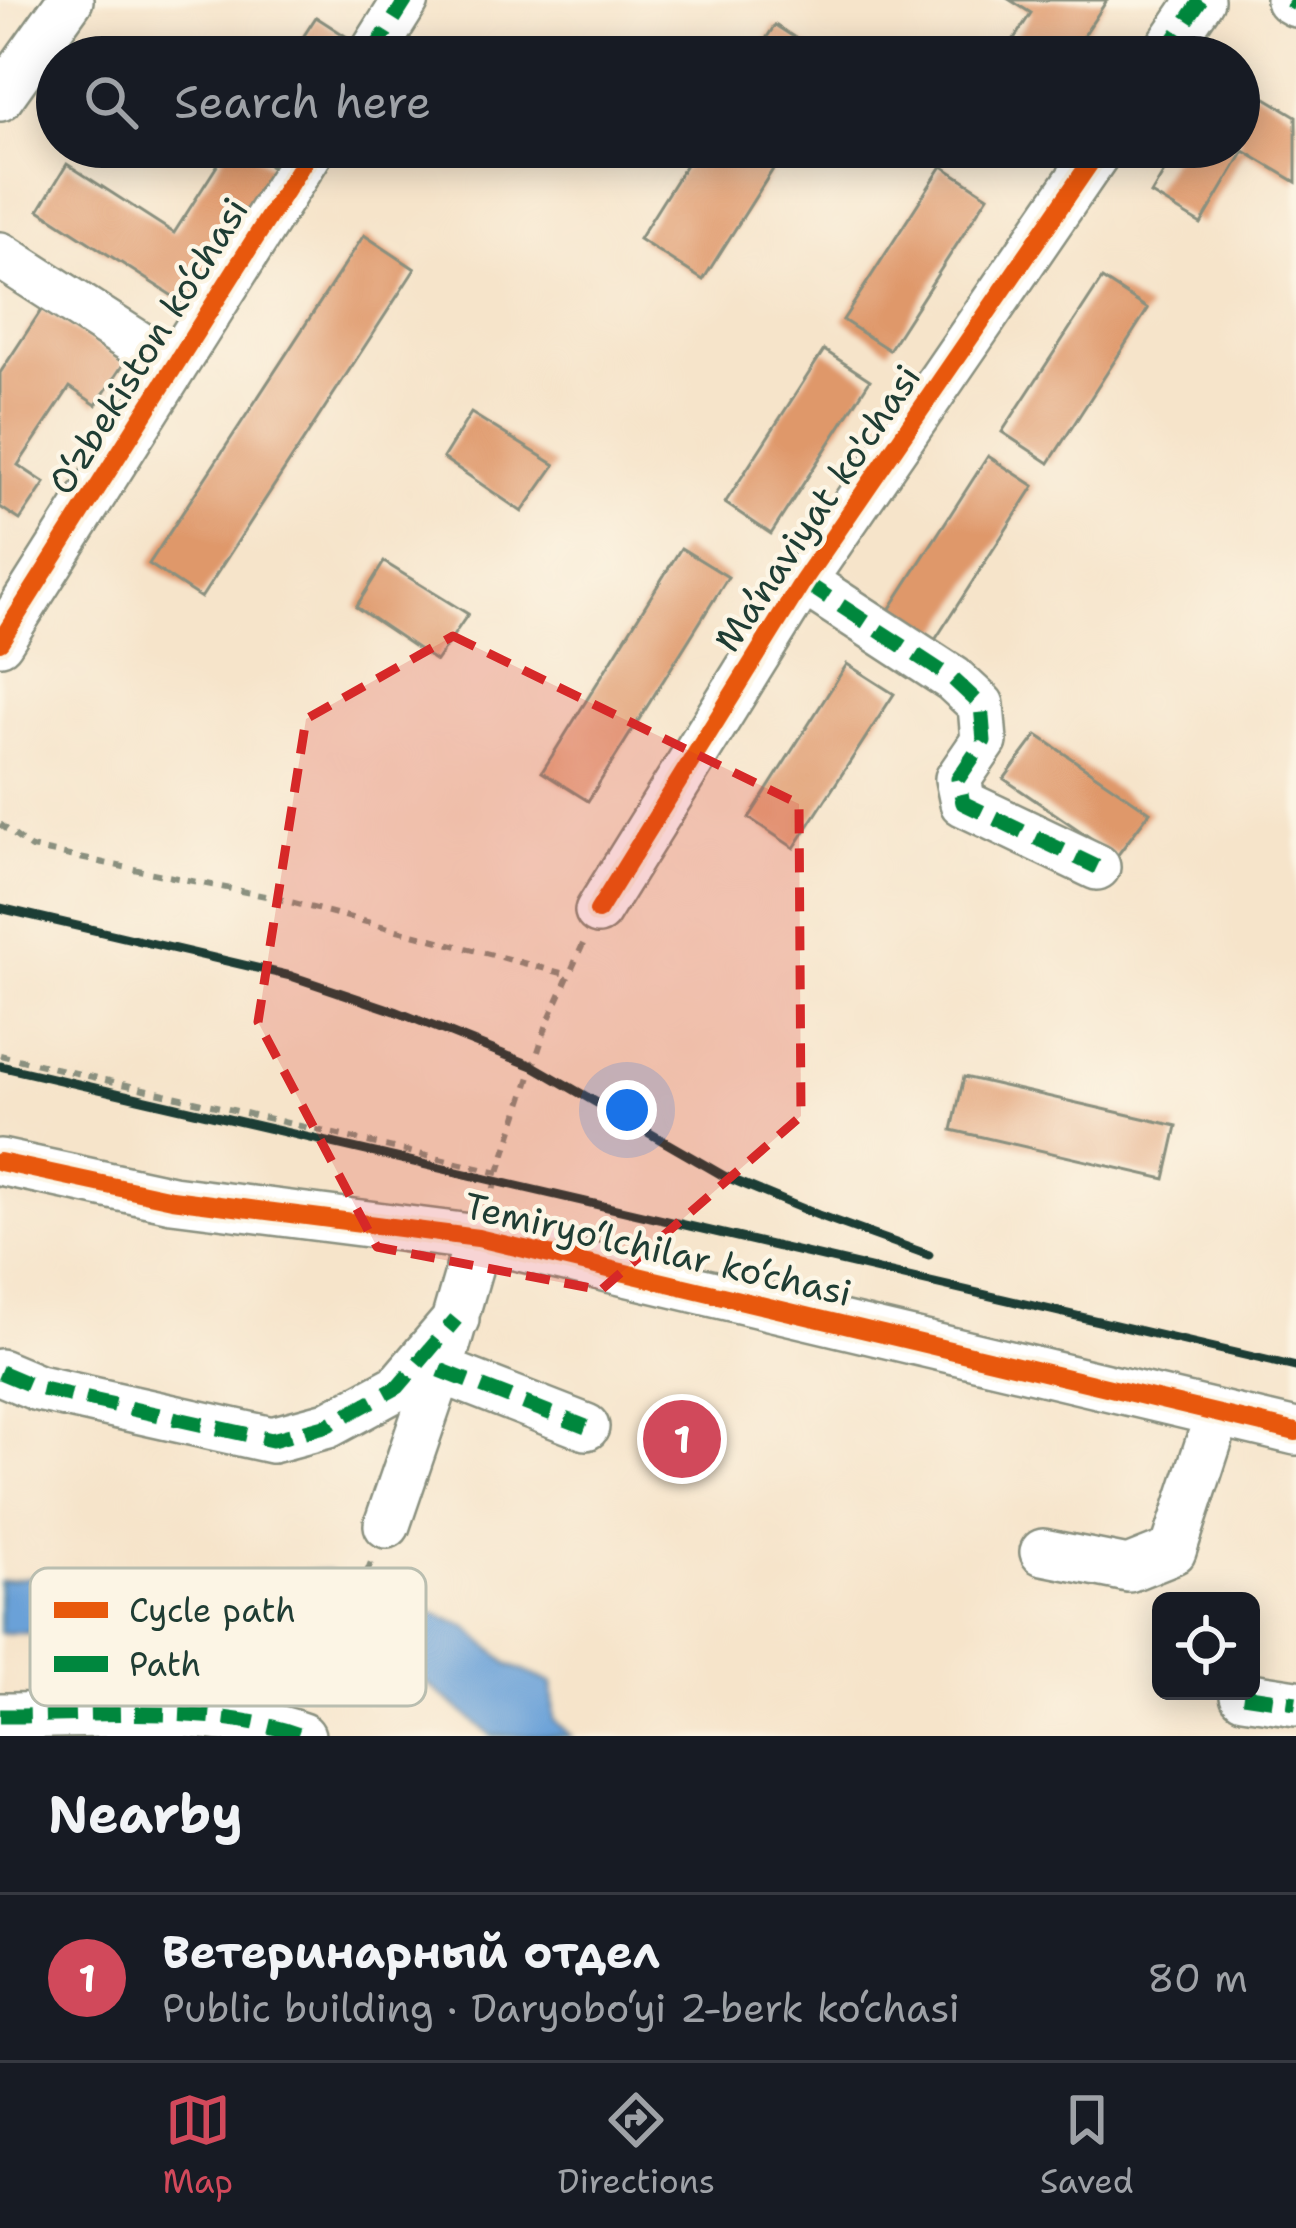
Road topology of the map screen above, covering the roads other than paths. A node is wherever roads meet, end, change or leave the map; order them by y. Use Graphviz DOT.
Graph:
graph roads {
  1 [pos="69,0"];
  2 [pos="406,0"];
  3 [pos="1202,0"];
  4 [pos="44,36"];
  5 [pos="383,36"];
  6 [pos="1177,36"];
  7 [pos="36,47"];
  8 [pos="0,98"];
  9 [pos="300,168"];
  10 [pos="1087,168"];
  11 [pos="0,255"];
  12 [pos="174,367"];
  13 [pos="803,580"];
  14 [pos="0,642"];
  15 [pos="1097,867"];
  16 [pos="598,911"];
  17 [pos="0,1162"];
  18 [pos="478,1238"];
  19 [pos="456,1319"];
  20 [pos="440,1370"];
  21 [pos="0,1372"];
  22 [pos="1217,1414"];
  23 [pos="586,1427"];
  24 [pos="1296,1432"];
  25 [pos="387,1525"];
  26 [pos="1042,1552"];
  27 [pos="1260,1698"];
  28 [pos="1296,1703"];
  29 [pos="0,1716"];
  30 [pos="287,1733"];
  1 -- 4 [label="street"];
  2 -- 5 [label="street"];
  3 -- 6 [label="street"];
  7 -- 8 [label="street"];
  9 -- 12 [label="street, O‘zbekiston ko‘chasi"];
  10 -- 13 [label="street, Ma’naviyat ko'chasi"];
  11 -- 12 [label="street"];
  12 -- 14 [label="street, O‘zbekiston ko‘chasi"];
  13 -- 15 [label="street"];
  13 -- 16 [label="street, Ma’naviyat ko'chasi"];
  17 -- 18 [label="street, Temiryo‘lchilar ko‘chasi"];
  18 -- 19 [label="street"];
  18 -- 22 [label="street, Temiryo‘lchilar ko‘chasi"];
  19 -- 20 [label="street"];
  19 -- 21 [label="street"];
  20 -- 23 [label="street"];
  20 -- 25 [label="street"];
  22 -- 24 [label="street, Temiryo‘lchilar ko‘chasi"];
  22 -- 26 [label="street"];
  27 -- 28 [label="street"];
  29 -- 30 [label="street"];
}
